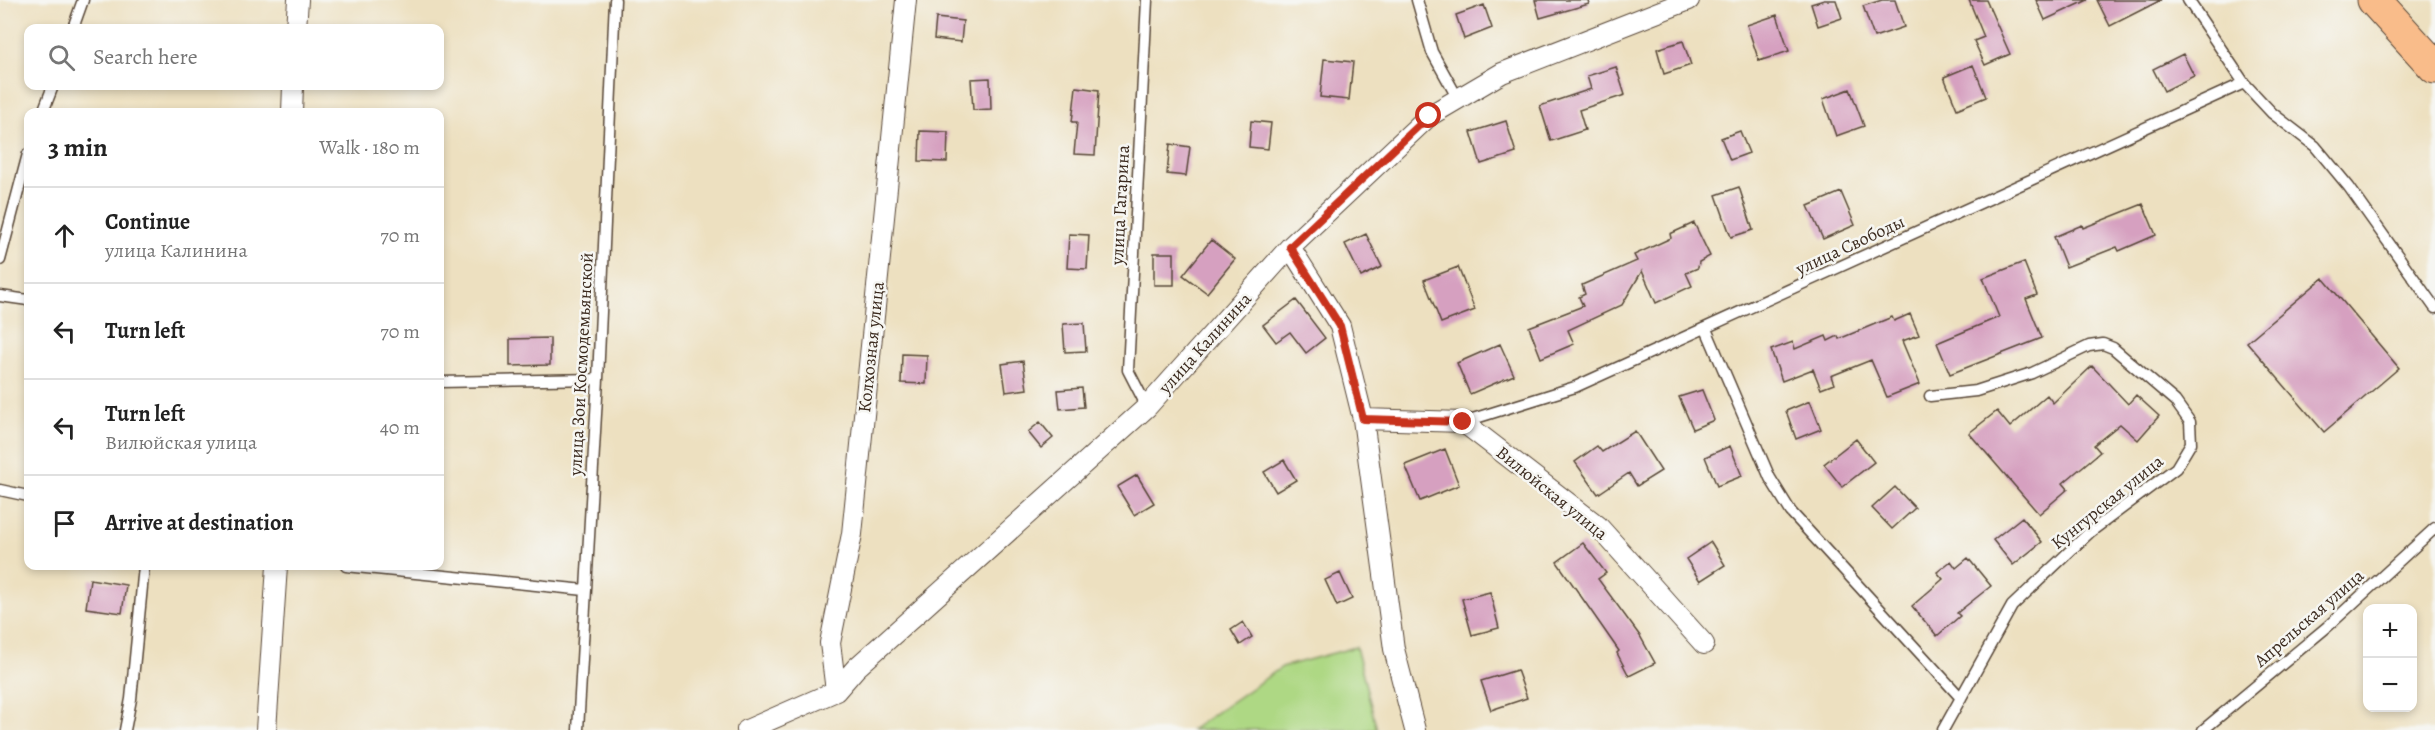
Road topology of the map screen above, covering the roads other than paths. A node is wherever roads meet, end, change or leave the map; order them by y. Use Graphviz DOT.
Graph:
graph roads {
  1 [pos="83,0"];
  2 [pos="298,0"];
  3 [pos="615,0"];
  4 [pos="906,0"];
  5 [pos="1147,0"];
  6 [pos="1417,0"];
  7 [pos="1689,0"];
  8 [pos="2188,0"];
  9 [pos="2374,0"];
  10 [pos="74,24"];
  11 [pos="296,24"];
  12 [pos="2435,68"];
  13 [pos="2244,83"];
  14 [pos="51,90"];
  15 [pos="293,90"];
  16 [pos="1457,97"];
  17 [pos="45,108"];
  18 [pos="292,108"];
  19 [pos="24,169"];
  20 [pos="1290,247"];
  21 [pos="0,260"];
  22 [pos="0,296"];
  23 [pos="24,299"];
  24 [pos="2435,308"];
  25 [pos="1706,329"];
  26 [pos="598,379"];
  27 [pos="444,382"];
  28 [pos="1930,396"];
  29 [pos="1147,407"];
  30 [pos="1363,419"];
  31 [pos="1463,422"];
  32 [pos="0,490"];
  33 [pos="24,495"];
  34 [pos="2435,528"];
  35 [pos="144,570"];
  36 [pos="277,570"];
  37 [pos="386,570"];
  38 [pos="585,590"];
  39 [pos="1704,644"];
  40 [pos="836,691"];
  41 [pos="1961,698"];
  42 [pos="125,730"];
  43 [pos="266,730"];
  44 [pos="578,730"];
  45 [pos="747,730"];
  46 [pos="1416,730"];
  47 [pos="1943,730"];
  48 [pos="2203,730"];
  1 -- 10 [label="lane"];
  2 -- 11 [label="street"];
  3 -- 26 [label="lane, улица Зои Космодемьянской"];
  4 -- 40 [label="street, Колхозная улица"];
  5 -- 29 [label="lane, улица Гагарина"];
  6 -- 16 [label="lane"];
  7 -- 16 [label="street, улица Калинина"];
  8 -- 13 [label="lane"];
  9 -- 12 [label="highway"];
  13 -- 24 [label="lane"];
  13 -- 25 [label="lane, улица Свободы"];
  14 -- 17 [label="lane"];
  15 -- 18 [label="street"];
  16 -- 20 [label="street, улица Калинина"];
  19 -- 21 [label="lane"];
  20 -- 29 [label="street, улица Калинина"];
  20 -- 30 [label="street"];
  22 -- 23 [label="lane"];
  25 -- 31 [label="lane, улица Свободы"];
  25 -- 41 [label="lane"];
  26 -- 27 [label="lane"];
  26 -- 38 [label="lane, улица Зои Космодемьянской"];
  28 -- 41 [label="lane, Кунгурская улица"];
  29 -- 40 [label="street, улица Калинина"];
  30 -- 31 [label="street"];
  30 -- 46 [label="street"];
  31 -- 39 [label="street, Вилюйская улица"];
  32 -- 33 [label="lane"];
  34 -- 48 [label="lane, Апрельская улица"];
  35 -- 42 [label="lane"];
  36 -- 43 [label="street"];
  37 -- 38 [label="lane"];
  38 -- 44 [label="lane, улица Зои Космодемьянской"];
  40 -- 45 [label="street, улица Калинина"];
  41 -- 47 [label="lane, Кунгурская улица"];
}
